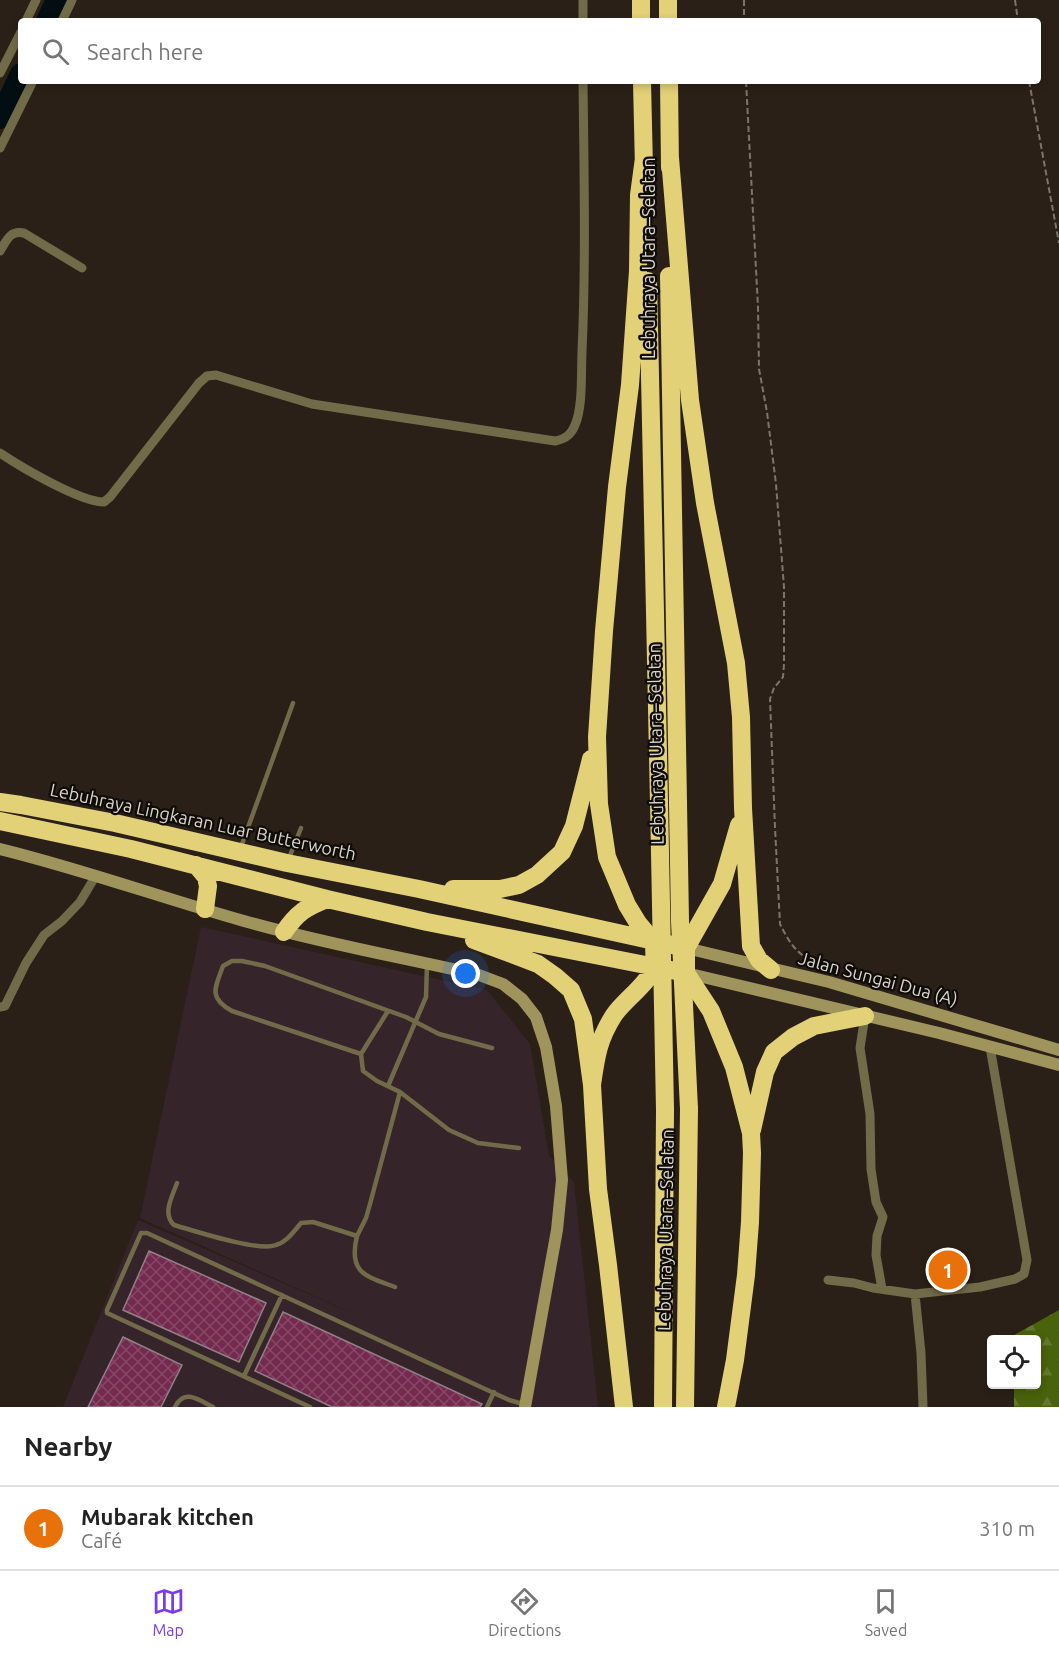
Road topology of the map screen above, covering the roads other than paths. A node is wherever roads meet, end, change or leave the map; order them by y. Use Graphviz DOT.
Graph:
graph roads {
  1 [pos="36,0"];
  2 [pos="72,0"];
  3 [pos="583,0"];
  4 [pos="641,0"];
  5 [pos="668,0"];
  6 [pos="27,18"];
  7 [pos="63,18"];
  8 [pos="583,18"];
  9 [pos="642,18"];
  10 [pos="668,18"];
  11 [pos="18,38"];
  12 [pos="0,73"];
  13 [pos="32,84"];
  14 [pos="583,84"];
  15 [pos="642,84"];
  16 [pos="669,84"];
  17 [pos="0,148"];
  18 [pos="644,158"];
  19 [pos="670,158"];
  20 [pos="0,250"];
  21 [pos="82,268"];
  22 [pos="0,453"];
  23 [pos="293,703"];
  24 [pos="597,737"];
  25 [pos="0,802"];
  26 [pos="743,808"];
  27 [pos="0,821"];
  28 [pos="301,828"];
  29 [pos="0,849"];
  30 [pos="239,852"];
  31 [pos="287,863"];
  32 [pos="196,866"];
  33 [pos="94,877"];
  34 [pos="419,890"];
  35 [pos="327,899"];
  36 [pos="205,909"];
  37 [pos="427,921"];
  38 [pos="284,932"];
  39 [pos="654,942"];
  40 [pos="686,948"];
  41 [pos="427,963"];
  42 [pos="654,967"];
  43 [pos="771,970"];
  44 [pos="686,973"];
  45 [pos="0,1007"];
  46 [pos="388,1011"];
  47 [pos="866,1016"];
  48 [pos="416,1022"];
  49 [pos="990,1047"];
  50 [pos="492,1048"];
  51 [pos="1059,1050"];
  52 [pos="361,1054"];
  53 [pos="1059,1065"];
  54 [pos="592,1085"];
  55 [pos="388,1086"];
  56 [pos="400,1092"];
  57 [pos="751,1133"];
  58 [pos="519,1148"];
  59 [pos="177,1183"];
  60 [pos="357,1236"];
  61 [pos="828,1280"];
  62 [pos="395,1287"];
  63 [pos="882,1289"];
  64 [pos="915,1294"];
  65 [pos="282,1295"];
  66 [pos="244,1376"];
  67 [pos="494,1392"];
  68 [pos="525,1406"];
  69 [pos="175,1407"];
  70 [pos="213,1407"];
  71 [pos="310,1407"];
  72 [pos="488,1407"];
  73 [pos="624,1407"];
  74 [pos="663,1407"];
  75 [pos="685,1407"];
  76 [pos="726,1407"];
  77 [pos="923,1407"];
  1 -- 6 [label="street"];
  2 -- 7 [label="street"];
  3 -- 8 [label="street"];
  4 -- 9 [label="highway"];
  5 -- 10 [label="highway"];
  11 -- 12 [label="street"];
  13 -- 17 [label="street"];
  14 -- 22 [label="street"];
  15 -- 18 [label="highway, Lebuhraya Utara–Selatan"];
  16 -- 19 [label="highway, Lebuhraya Utara–Selatan"];
  18 -- 24 [label="highway"];
  18 -- 74 [label="highway, Lebuhraya Utara–Selatan, bridge"];
  19 -- 26 [label="highway"];
  19 -- 75 [label="highway, Lebuhraya Utara–Selatan, bridge"];
  20 -- 21 [label="street"];
  23 -- 30 [label="lane"];
  24 -- 34 [label="highway"];
  24 -- 39 [label="highway"];
  25 -- 30 [label="highway, Lebuhraya Lingkaran Luar Butterworth"];
  26 -- 40 [label="highway"];
  26 -- 43 [label="highway"];
  27 -- 32 [label="highway"];
  28 -- 31 [label="lane"];
  29 -- 33 [label="main road"];
  30 -- 31 [label="highway, Lebuhraya Lingkaran Luar Butterworth"];
  31 -- 34 [label="highway, Lebuhraya Lingkaran Luar Butterworth"];
  32 -- 35 [label="highway"];
  32 -- 36 [label="highway"];
  33 -- 36 [label="main road"];
  33 -- 45 [label="street"];
  34 -- 39 [label="highway"];
  35 -- 37 [label="highway"];
  35 -- 38 [label="highway"];
  36 -- 38 [label="main road"];
  37 -- 42 [label="highway"];
  37 -- 54 [label="highway"];
  38 -- 41 [label="main road"];
  39 -- 40 [label="highway"];
  39 -- 42 [label="highway"];
  40 -- 43 [label="main road, Jalan Sungai Dua (A)"];
  40 -- 44 [label="highway"];
  41 -- 48 [label="lane"];
  41 -- 68 [label="main road"];
  42 -- 44 [label="highway"];
  42 -- 54 [label="highway"];
  43 -- 51 [label="main road, Jalan Sungai Dua (A)"];
  44 -- 47 [label="main road, Jalan Sungai Dua (A)"];
  44 -- 57 [label="highway"];
  46 -- 48 [label="lane"];
  46 -- 52 [label="lane"];
  46 -- 52 [label="lane"];
  47 -- 49 [label="main road, Jalan Sungai Dua (A)"];
  47 -- 57 [label="highway"];
  47 -- 63 [label="street"];
  48 -- 50 [label="lane"];
  48 -- 55 [label="lane"];
  49 -- 53 [label="main road, Jalan Sungai Dua (A)"];
  49 -- 64 [label="street"];
  52 -- 55 [label="lane"];
  54 -- 73 [label="highway"];
  55 -- 56 [label="lane"];
  56 -- 58 [label="lane"];
  56 -- 60 [label="lane"];
  57 -- 76 [label="highway"];
  59 -- 60 [label="lane"];
  60 -- 62 [label="lane"];
  61 -- 63 [label="street"];
  63 -- 64 [label="street"];
  64 -- 77 [label="street"];
  65 -- 66 [label="lane"];
  65 -- 66 [label="lane"];
  65 -- 67 [label="lane"];
  66 -- 71 [label="lane"];
  67 -- 68 [label="lane"];
  67 -- 72 [label="lane"];
  69 -- 70 [label="lane"];
}
